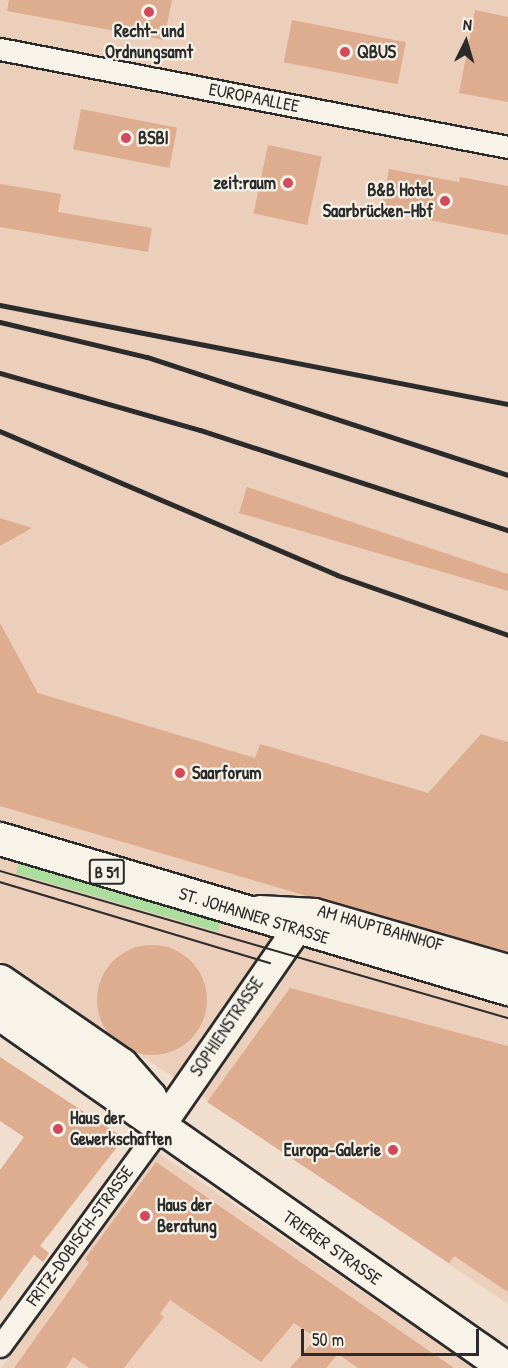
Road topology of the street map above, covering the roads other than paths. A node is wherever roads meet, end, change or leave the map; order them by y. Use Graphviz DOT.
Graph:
graph roads {
  1 [pos="0,49"];
  2 [pos="508,147"];
  3 [pos="0,839"];
  4 [pos="214,904"];
  5 [pos="297,929"];
  6 [pos="508,965"];
  7 [pos="0,981"];
  8 [pos="508,989"];
  9 [pos="0,1014"];
  10 [pos="159,1127"];
  11 [pos="0,1346"];
  12 [pos="507,1368"];
  1 -- 2 [label="street, EUROPAALLEE"];
  3 -- 4 [label="main road, ST. JOHANNER STRASSE / B 51"];
  4 -- 5 [label="main road, ST. JOHANNER STRASSE / B 51"];
  4 -- 6 [label="street, AM HAUPTBAHNHOF"];
  5 -- 8 [label="main road, ST. JOHANNER STRASSE / B 51"];
  5 -- 10 [label="street, SOPHIENSTRASSE"];
  7 -- 10 [label="main road"];
  9 -- 10 [label="main road, TRIERER STRASSE"];
  10 -- 11 [label="street, FRITZ-DOBISCH-STRASSE"];
  10 -- 12 [label="main road, TRIERER STRASSE"];
}
